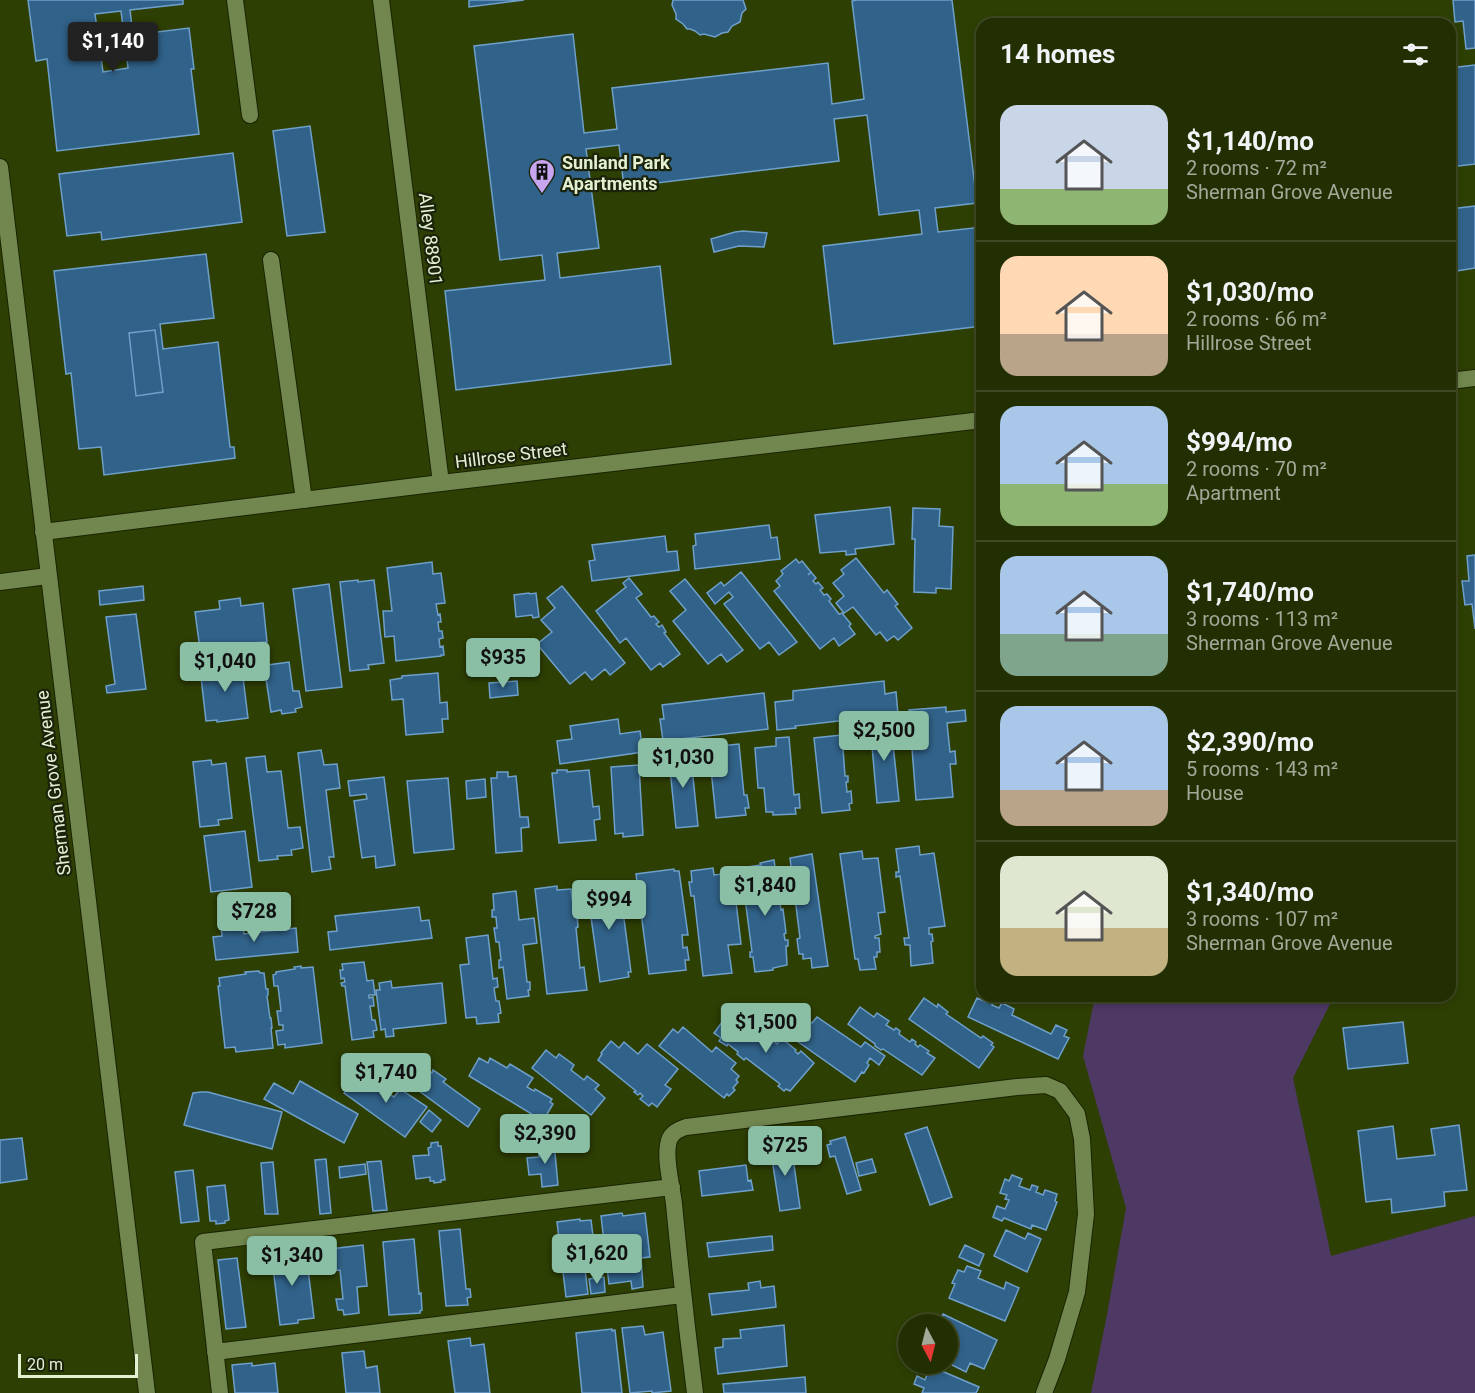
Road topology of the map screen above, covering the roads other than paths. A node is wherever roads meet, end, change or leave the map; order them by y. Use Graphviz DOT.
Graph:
graph roads {
  1 [pos="235,0"];
  2 [pos="381,0"];
  3 [pos="250,116"];
  4 [pos="0,167"];
  5 [pos="271,260"];
  6 [pos="1475,378"];
  7 [pos="1456,380"];
  8 [pos="976,421"];
  9 [pos="441,483"];
  10 [pos="304,500"];
  11 [pos="43,532"];
  12 [pos="48,576"];
  13 [pos="0,582"];
  14 [pos="672,1187"];
  15 [pos="682,1295"];
  16 [pos="215,1352"];
  17 [pos="147,1393"];
  18 [pos="220,1393"];
  19 [pos="695,1393"];
  20 [pos="1044,1393"];
  1 -- 3 [label="street"];
  2 -- 9 [label="street, Alley 88901"];
  4 -- 11 [label="street, Sherman Grove Avenue"];
  5 -- 10 [label="street"];
  6 -- 7 [label="street"];
  8 -- 9 [label="street, Hillrose Street"];
  9 -- 10 [label="street, Hillrose Street"];
  10 -- 11 [label="street, Hillrose Street"];
  11 -- 12 [label="street, Sherman Grove Avenue"];
  12 -- 13 [label="street"];
  12 -- 17 [label="street, Sherman Grove Avenue"];
  14 -- 15 [label="street"];
  14 -- 16 [label="street"];
  14 -- 20 [label="street"];
  15 -- 16 [label="street"];
  15 -- 19 [label="street"];
  16 -- 18 [label="street"];
}
